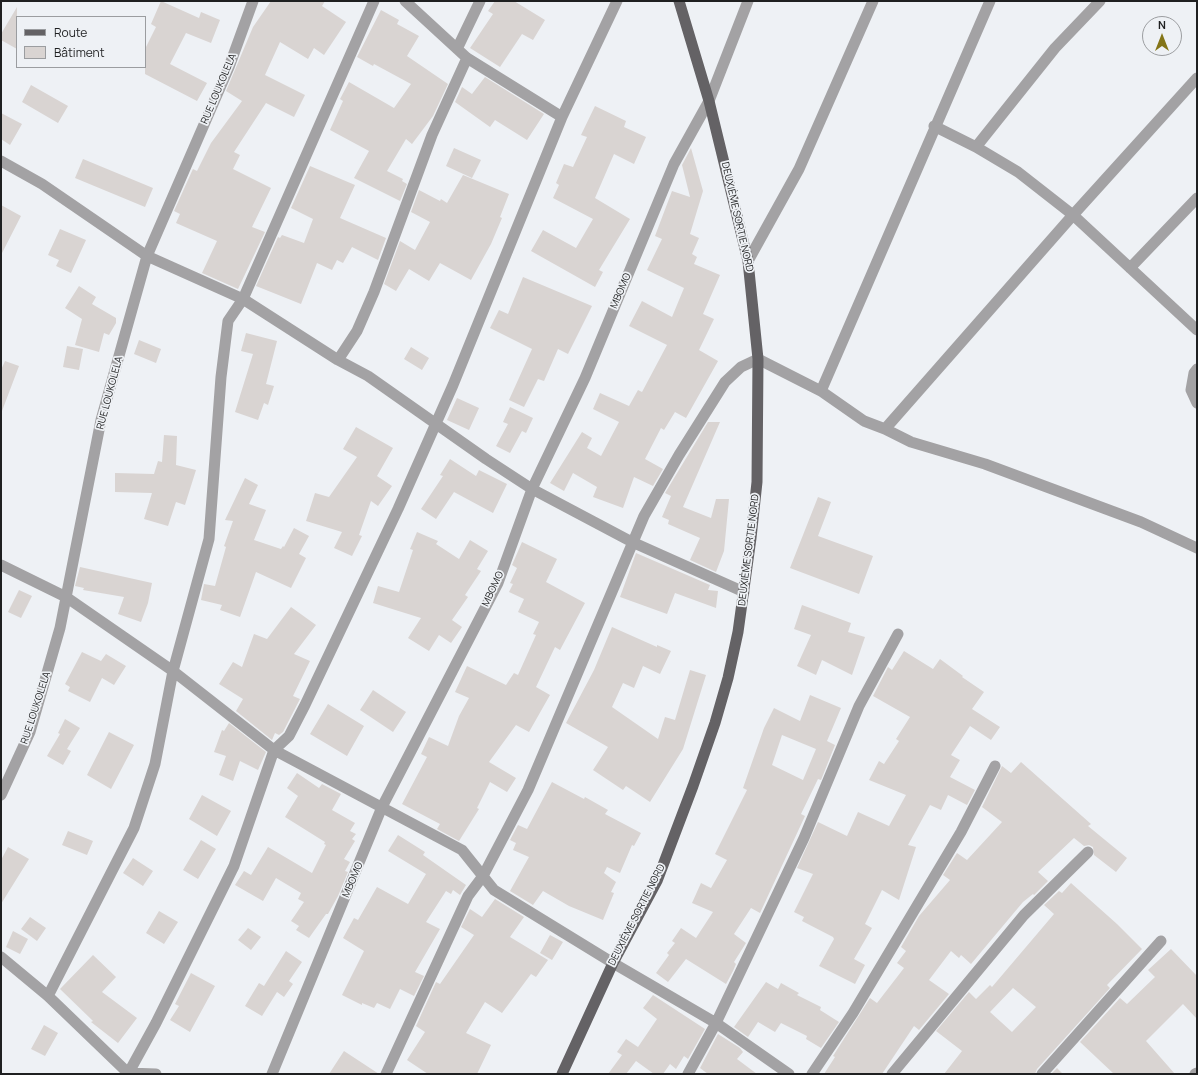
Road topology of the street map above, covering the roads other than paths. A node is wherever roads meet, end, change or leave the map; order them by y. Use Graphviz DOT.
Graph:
graph roads {
  1 [pos="253,1"];
  2 [pos="374,1"];
  3 [pos="405,1"];
  4 [pos="480,1"];
  5 [pos="617,1"];
  6 [pos="679,1"];
  7 [pos="748,1"];
  8 [pos="873,1"];
  9 [pos="990,1"];
  10 [pos="1100,1"];
  11 [pos="457,49"];
  12 [pos="467,58"];
  13 [pos="1197,78"];
  14 [pos="709,101"];
  15 [pos="562,116"];
  16 [pos="934,126"];
  17 [pos="976,147"];
  18 [pos="1,161"];
  19 [pos="1197,198"];
  20 [pos="1073,215"];
  21 [pos="147,256"];
  22 [pos="748,261"];
  23 [pos="1130,268"];
  24 [pos="243,299"];
  25 [pos="1197,330"];
  26 [pos="758,359"];
  27 [pos="338,360"];
  28 [pos="1197,369"];
  29 [pos="821,391"];
  30 [pos="1197,403"];
  31 [pos="436,425"];
  32 [pos="885,429"];
  33 [pos="532,489"];
  34 [pos="632,542"];
  35 [pos="1197,548"];
  36 [pos="1,565"];
  37 [pos="744,592"];
  38 [pos="66,597"];
  39 [pos="898,634"];
  40 [pos="173,671"];
  41 [pos="274,750"];
  42 [pos="995,766"];
  43 [pos="1,795"];
  44 [pos="382,807"];
  45 [pos="1088,852"];
  46 [pos="483,876"];
  47 [pos="1161,940"];
  48 [pos="1,957"];
  49 [pos="613,963"];
  50 [pos="48,996"];
  51 [pos="716,1023"];
  52 [pos="128,1074"];
  53 [pos="156,1074"];
  54 [pos="272,1074"];
  55 [pos="386,1074"];
  56 [pos="562,1074"];
  57 [pos="688,1074"];
  58 [pos="789,1074"];
  59 [pos="812,1074"];
  60 [pos="892,1074"];
  61 [pos="1042,1074"];
  1 -- 21 [label="street, RUE LOUKOLELA"];
  2 -- 24 [label="street"];
  3 -- 11 [label="street"];
  4 -- 11 [label="street"];
  5 -- 15 [label="street"];
  6 -- 14 [label="main road, DEUXIÈME SORTIE NORD"];
  7 -- 14 [label="street, MBOMO"];
  8 -- 22 [label="street"];
  9 -- 16 [label="street"];
  10 -- 17 [label="street"];
  11 -- 12 [label="street"];
  12 -- 15 [label="street"];
  12 -- 27 [label="street"];
  13 -- 20 [label="street"];
  14 -- 22 [label="main road, DEUXIÈME SORTIE NORD"];
  14 -- 33 [label="street, MBOMO"];
  15 -- 31 [label="street"];
  16 -- 17 [label="street"];
  16 -- 29 [label="street"];
  17 -- 20 [label="street"];
  18 -- 21 [label="street"];
  19 -- 23 [label="street"];
  20 -- 23 [label="street"];
  20 -- 32 [label="street"];
  21 -- 24 [label="street"];
  21 -- 38 [label="street, RUE LOUKOLELA"];
  22 -- 26 [label="main road, DEUXIÈME SORTIE NORD"];
  23 -- 25 [label="street"];
  24 -- 27 [label="street"];
  24 -- 40 [label="street"];
  26 -- 29 [label="street"];
  26 -- 34 [label="street"];
  26 -- 37 [label="main road, DEUXIÈME SORTIE NORD"];
  27 -- 31 [label="street"];
  28 -- 30 [label="street"];
  29 -- 32 [label="street"];
  31 -- 33 [label="street"];
  31 -- 41 [label="street"];
  32 -- 35 [label="street"];
  33 -- 34 [label="street"];
  33 -- 44 [label="street, MBOMO"];
  34 -- 37 [label="street"];
  34 -- 46 [label="street"];
  36 -- 38 [label="street"];
  37 -- 49 [label="main road, DEUXIÈME SORTIE NORD"];
  38 -- 40 [label="street"];
  38 -- 43 [label="street, RUE LOUKOLELA"];
  39 -- 51 [label="street"];
  40 -- 41 [label="street"];
  40 -- 50 [label="street"];
  41 -- 44 [label="street"];
  41 -- 52 [label="street"];
  42 -- 59 [label="street"];
  44 -- 46 [label="street"];
  44 -- 54 [label="street, MBOMO"];
  45 -- 60 [label="street"];
  46 -- 49 [label="street"];
  46 -- 55 [label="street"];
  47 -- 61 [label="street"];
  48 -- 50 [label="street"];
  49 -- 51 [label="street"];
  49 -- 56 [label="main road, DEUXIÈME SORTIE NORD"];
  50 -- 52 [label="street"];
  51 -- 57 [label="street"];
  51 -- 58 [label="street"];
  52 -- 53 [label="street"];
}
